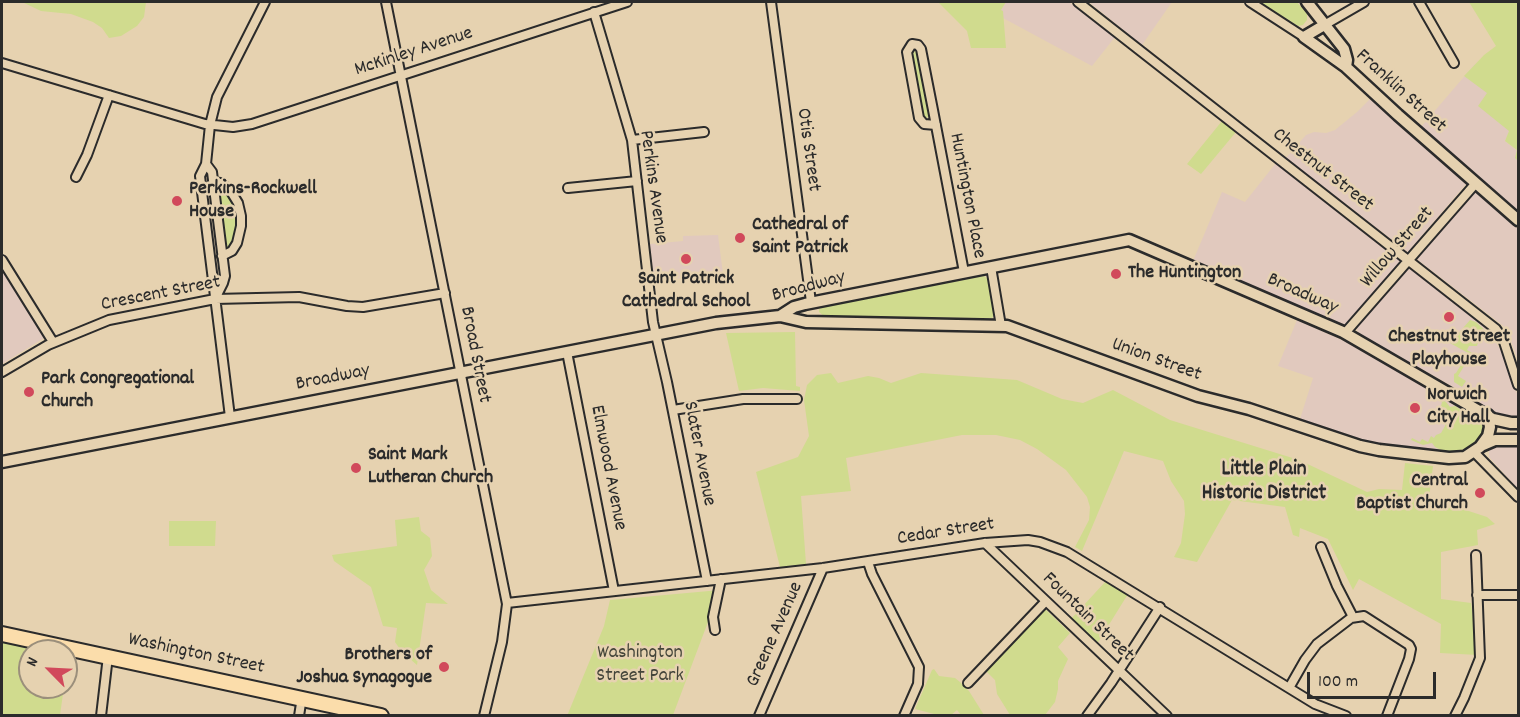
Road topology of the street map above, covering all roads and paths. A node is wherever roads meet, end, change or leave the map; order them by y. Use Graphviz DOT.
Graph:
graph roads {
  1 [pos="265,2"];
  2 [pos="386,2"];
  3 [pos="627,2"];
  4 [pos="771,2"];
  5 [pos="1079,2"];
  6 [pos="1250,2"];
  7 [pos="1307,2"];
  8 [pos="1364,2"];
  9 [pos="1419,2"];
  10 [pos="614,3"];
  11 [pos="594,12"];
  12 [pos="1326,24"];
  13 [pos="1304,37"];
  14 [pos="2,63"];
  15 [pos="1454,63"];
  16 [pos="1346,67"];
  17 [pos="400,75"];
  18 [pos="109,95"];
  19 [pos="210,125"];
  20 [pos="936,125"];
  21 [pos="705,132"];
  22 [pos="632,140"];
  23 [pos="206,164"];
  24 [pos="76,177"];
  25 [pos="214,182"];
  26 [pos="637,182"];
  27 [pos="1476,183"];
  28 [pos="568,188"];
  29 [pos="1518,220"];
  30 [pos="222,256"];
  31 [pos="2,260"];
  32 [pos="1409,260"];
  33 [pos="991,267"];
  34 [pos="964,272"];
  35 [pos="445,293"];
  36 [pos="215,299"];
  37 [pos="811,302"];
  38 [pos="780,316"];
  39 [pos="1001,326"];
  40 [pos="1345,333"];
  41 [pos="656,334"];
  42 [pos="53,342"];
  43 [pos="567,352"];
  44 [pos="2,372"];
  45 [pos="461,372"];
  46 [pos="1518,385"];
  47 [pos="797,399"];
  48 [pos="673,410"];
  49 [pos="1488,415"];
  50 [pos="230,417"];
  51 [pos="1518,423"];
  52 [pos="1518,440"];
  53 [pos="1478,449"];
  54 [pos="2,462"];
  55 [pos="1518,496"];
  56 [pos="985,543"];
  57 [pos="1321,547"];
  58 [pos="1476,555"];
  59 [pos="868,562"];
  60 [pos="823,568"];
  61 [pos="721,579"];
  62 [pos="707,581"];
  63 [pos="614,591"];
  64 [pos="1477,595"];
  65 [pos="1518,595"];
  66 [pos="1046,601"];
  67 [pos="507,603"];
  68 [pos="1160,607"];
  69 [pos="1353,617"];
  70 [pos="715,630"];
  71 [pos="2,634"];
  72 [pos="108,656"];
  73 [pos="1119,670"];
  74 [pos="968,683"];
  75 [pos="1289,688"];
  76 [pos="302,698"];
  77 [pos="101,716"];
  78 [pos="299,716"];
  79 [pos="381,716"];
  80 [pos="484,716"];
  81 [pos="759,716"];
  82 [pos="904,716"];
  83 [pos="1087,716"];
  84 [pos="1167,716"];
  85 [pos="1346,716"];
  86 [pos="1387,716"];
  87 [pos="1455,716"];
  1 -- 19 [label="street"];
  2 -- 17 [label="street, Broad Street"];
  3 -- 10 [label="street, McKinley Avenue"];
  4 -- 37 [label="street, Otis Street"];
  5 -- 32 [label="street, Chestnut Street"];
  6 -- 13 [label="street, Franklin Street"];
  7 -- 12 [label="main road"];
  8 -- 12 [label="street"];
  9 -- 15 [label="street"];
  10 -- 11 [label="street, McKinley Avenue"];
  11 -- 17 [label="street, McKinley Avenue"];
  11 -- 22 [label="street, Perkins Avenue"];
  12 -- 13 [label="main road"];
  12 -- 16 [label="main road"];
  13 -- 16 [label="main road, Franklin Street"];
  14 -- 18 [label="street, McKinley Avenue"];
  16 -- 27 [label="main road, Franklin Street"];
  17 -- 19 [label="street, McKinley Avenue"];
  17 -- 35 [label="street, Broad Street"];
  18 -- 19 [label="street, McKinley Avenue"];
  18 -- 24 [label="street"];
  19 -- 23 [label="street"];
  20 -- 20 [label="street, Huntington Place"];
  20 -- 34 [label="street, Huntington Place"];
  21 -- 22 [label="street"];
  22 -- 26 [label="street, Perkins Avenue"];
  23 -- 25 [label="street"];
  23 -- 36 [label="street"];
  25 -- 30 [label="street"];
  25 -- 30 [label="street"];
  26 -- 28 [label="street"];
  26 -- 41 [label="street, Perkins Avenue"];
  27 -- 29 [label="main road, Franklin Street"];
  27 -- 32 [label="street, Willow Street"];
  30 -- 36 [label="street"];
  31 -- 42 [label="street"];
  32 -- 40 [label="street, Willow Street"];
  32 -- 46 [label="street, Chestnut Street"];
  33 -- 34 [label="main road, Broadway"];
  33 -- 39 [label="street"];
  33 -- 40 [label="main road, Broadway"];
  34 -- 37 [label="main road, Broadway"];
  35 -- 36 [label="street, Crescent Street"];
  35 -- 45 [label="street, Broad Street"];
  36 -- 42 [label="street, Crescent Street"];
  36 -- 50 [label="street"];
  37 -- 38 [label="main road, Broadway"];
  38 -- 39 [label="main road, Union Street"];
  38 -- 41 [label="main road, Broadway"];
  39 -- 53 [label="main road, Union Street"];
  40 -- 49 [label="main road, Broadway"];
  41 -- 43 [label="main road, Broadway"];
  41 -- 48 [label="street, Slater Avenue"];
  42 -- 44 [label="street, Crescent Street"];
  43 -- 45 [label="main road, Broadway"];
  43 -- 63 [label="street, Elmwood Avenue"];
  45 -- 50 [label="main road, Broadway"];
  45 -- 67 [label="street, Broad Street"];
  47 -- 48 [label="street"];
  48 -- 62 [label="street, Slater Avenue"];
  49 -- 51 [label="main road, Broadway"];
  49 -- 53 [label="main road"];
  50 -- 54 [label="main road, Broadway"];
  52 -- 53 [label="main road"];
  53 -- 55 [label="street"];
  56 -- 59 [label="street, Cedar Street"];
  56 -- 66 [label="street, Fountain Street"];
  56 -- 68 [label="street, Cedar Street"];
  57 -- 69 [label="street"];
  58 -- 64 [label="street"];
  59 -- 60 [label="street, Cedar Street"];
  59 -- 82 [label="street"];
  60 -- 61 [label="street, Cedar Street"];
  60 -- 81 [label="street, Greene Avenue"];
  61 -- 62 [label="street, Cedar Street"];
  61 -- 70 [label="street"];
  62 -- 63 [label="street, Cedar Street"];
  63 -- 67 [label="street, Cedar Street"];
  64 -- 65 [label="street"];
  64 -- 87 [label="street"];
  66 -- 73 [label="street, Fountain Street"];
  66 -- 74 [label="street"];
  67 -- 80 [label="street, Broad Street"];
  68 -- 73 [label="street"];
  68 -- 75 [label="street, Cedar Street"];
  69 -- 75 [label="street"];
  69 -- 86 [label="street"];
  71 -- 72 [label="highway, Washington Street"];
  72 -- 76 [label="highway, Washington Street"];
  72 -- 77 [label="street"];
  73 -- 83 [label="street"];
  73 -- 84 [label="street, Fountain Street"];
  75 -- 85 [label="street, Cedar Street"];
  76 -- 78 [label="street"];
  76 -- 79 [label="highway, Washington Street"];
}
